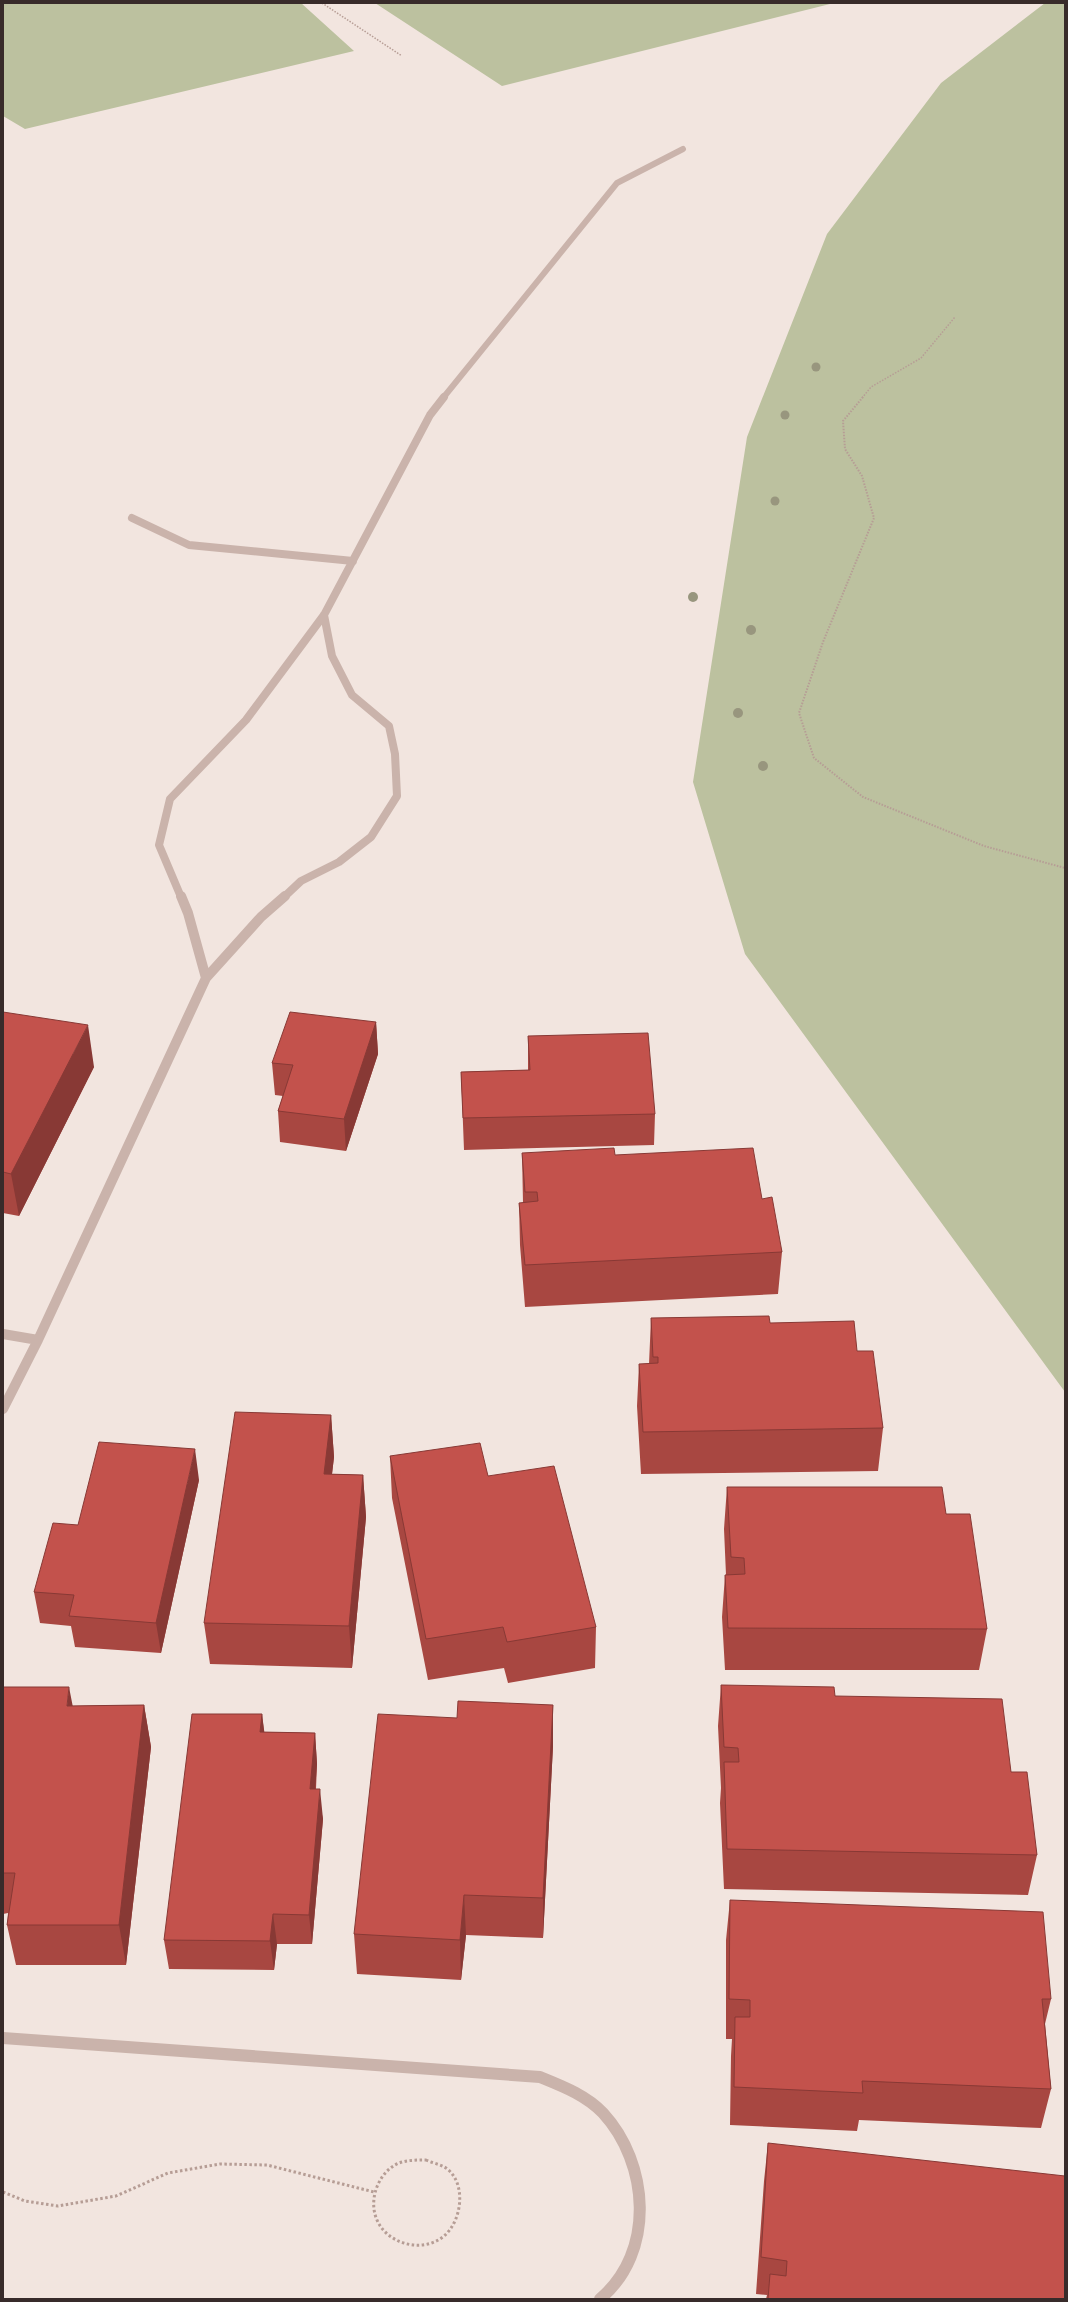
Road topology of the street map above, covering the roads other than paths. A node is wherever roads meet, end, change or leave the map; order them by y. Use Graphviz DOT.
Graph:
graph roads {
  1 [pos="683,149"];
  2 [pos="132,518"];
  3 [pos="353,561"];
  4 [pos="324,615"];
  5 [pos="206,978"];
  6 [pos="3,1334"];
  7 [pos="38,1340"];
  8 [pos="3,1409"];
  9 [pos="3,2038"];
  10 [pos="600,2299"];
  1 -- 3 [label="street"];
  2 -- 3 [label="street"];
  3 -- 4 [label="street"];
  4 -- 5 [label="street"];
  4 -- 5 [label="street"];
  5 -- 7 [label="street"];
  6 -- 7 [label="street"];
  7 -- 8 [label="street"];
  9 -- 10 [label="street"];
}
